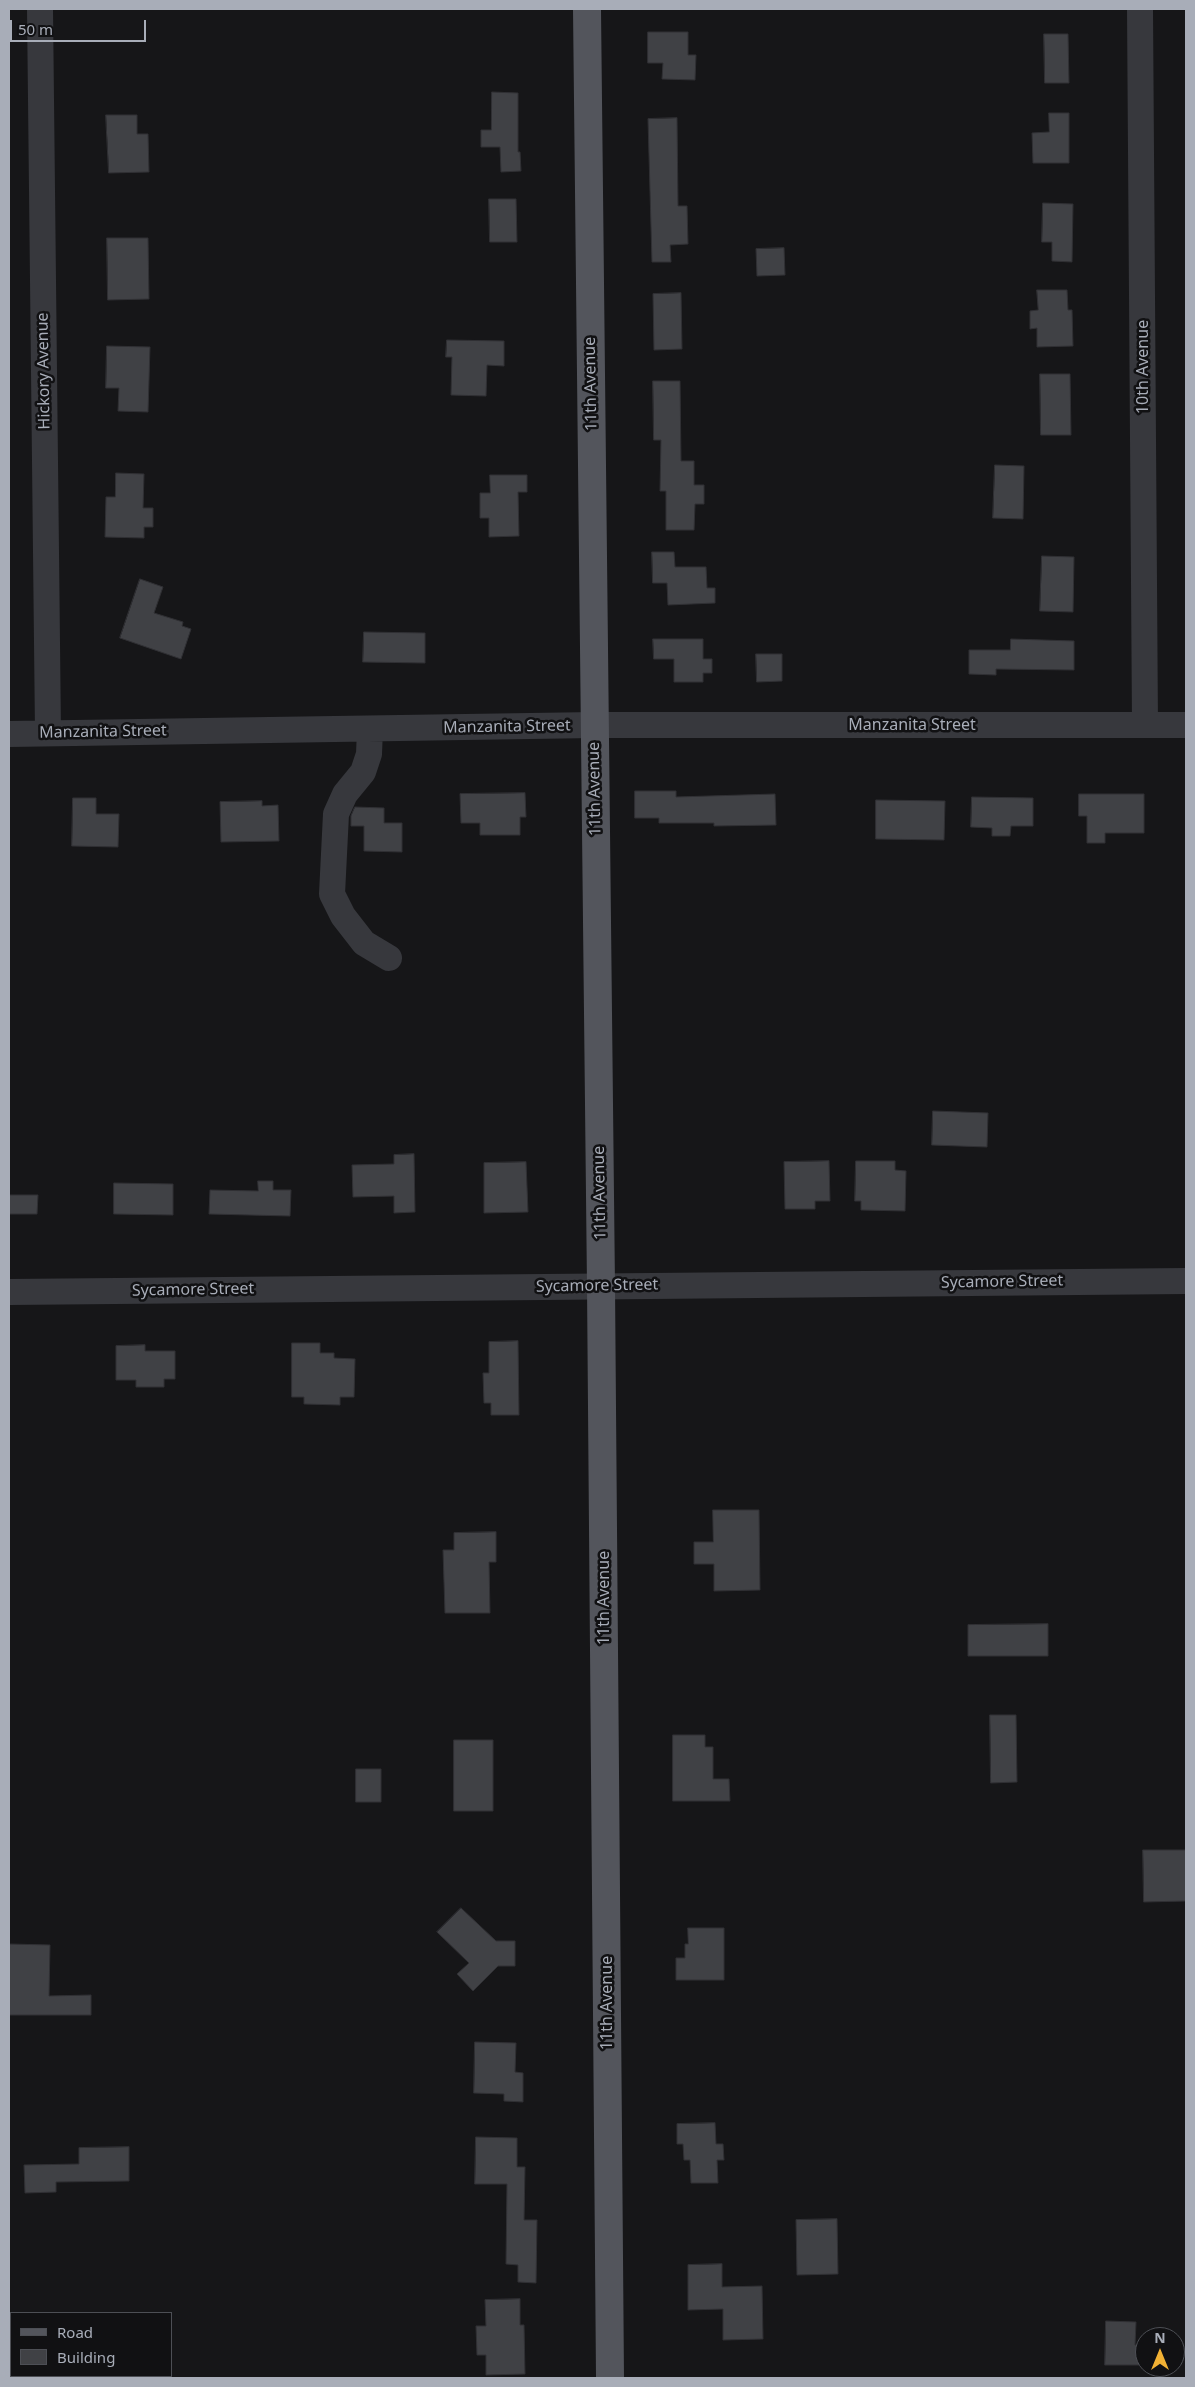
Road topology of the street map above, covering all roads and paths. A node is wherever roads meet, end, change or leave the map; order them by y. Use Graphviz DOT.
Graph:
graph roads {
  1 [pos="40,9"];
  2 [pos="587,9"];
  3 [pos="1140,9"];
  4 [pos="594,725"];
  5 [pos="1145,725"];
  6 [pos="1186,725"];
  7 [pos="370,728"];
  8 [pos="48,733"];
  9 [pos="9,734"];
  10 [pos="389,958"];
  11 [pos="1186,1280"];
  12 [pos="601,1286"];
  13 [pos="9,1292"];
  14 [pos="610,2378"];
  1 -- 8 [label="street, Hickory Avenue"];
  2 -- 4 [label="main road, 11th Avenue"];
  3 -- 5 [label="street, 10th Avenue"];
  4 -- 5 [label="street, Manzanita Street"];
  4 -- 7 [label="street, Manzanita Street"];
  4 -- 12 [label="main road, 11th Avenue"];
  5 -- 6 [label="street, Manzanita Street"];
  7 -- 8 [label="street, Manzanita Street"];
  7 -- 10 [label="street"];
  8 -- 9 [label="street, Manzanita Street"];
  11 -- 12 [label="street, Sycamore Street"];
  12 -- 13 [label="street, Sycamore Street"];
  12 -- 14 [label="main road, 11th Avenue"];
}
